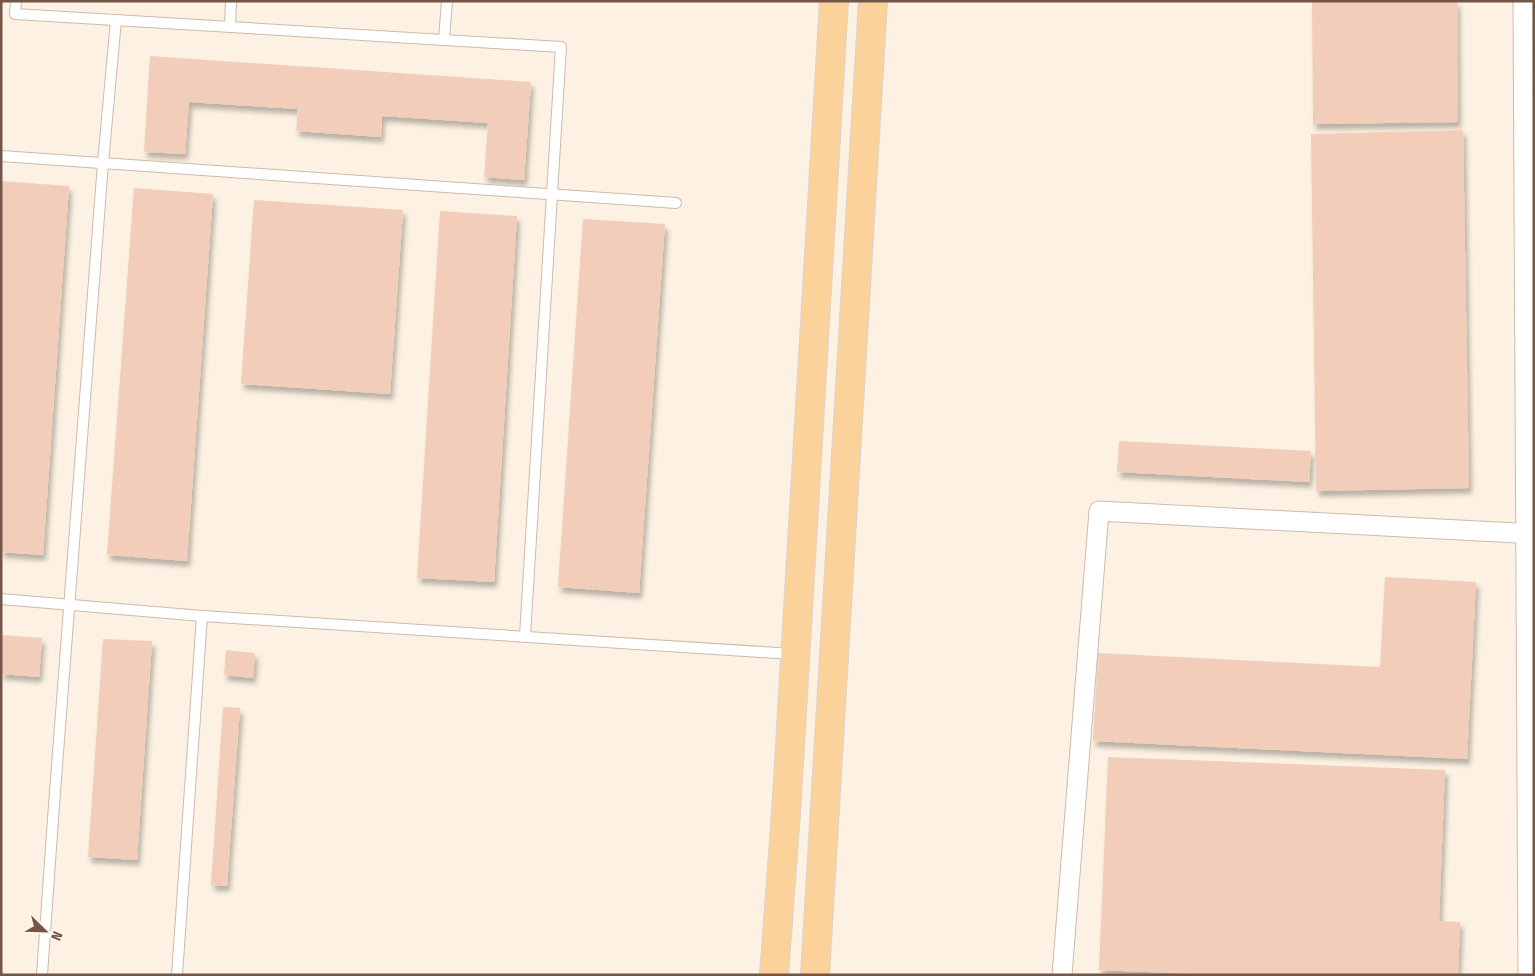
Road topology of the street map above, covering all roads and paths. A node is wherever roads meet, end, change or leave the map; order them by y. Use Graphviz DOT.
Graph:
graph roads {
  1 [pos="16,1"];
  2 [pos="231,1"];
  3 [pos="447,1"];
  4 [pos="834,1"];
  5 [pos="873,1"];
  6 [pos="1523,1"];
  7 [pos="116,20"];
  8 [pos="230,27"];
  9 [pos="444,40"];
  10 [pos="1,156"];
  11 [pos="103,163"];
  12 [pos="552,195"];
  13 [pos="676,204"];
  14 [pos="1530,534"];
  15 [pos="1,599"];
  16 [pos="70,605"];
  17 [pos="202,616"];
  18 [pos="525,636"];
  19 [pos="795,654"];
  20 [pos="42,975"];
  21 [pos="177,975"];
  22 [pos="774,975"];
  23 [pos="815,975"];
  24 [pos="1062,975"];
  25 [pos="1528,975"];
  1 -- 7 [label="lane"];
  2 -- 8 [label="lane"];
  3 -- 9 [label="lane"];
  4 -- 19 [label="main road"];
  5 -- 23 [label="main road"];
  6 -- 14 [label="street"];
  7 -- 8 [label="lane"];
  7 -- 11 [label="lane"];
  8 -- 9 [label="lane"];
  9 -- 12 [label="lane"];
  10 -- 11 [label="lane"];
  11 -- 12 [label="lane"];
  11 -- 16 [label="lane"];
  12 -- 13 [label="lane"];
  12 -- 18 [label="lane"];
  14 -- 24 [label="street"];
  14 -- 25 [label="street"];
  15 -- 16 [label="lane"];
  16 -- 17 [label="lane"];
  16 -- 20 [label="lane"];
  17 -- 18 [label="lane"];
  17 -- 21 [label="lane"];
  18 -- 19 [label="lane"];
  19 -- 22 [label="main road"];
}
